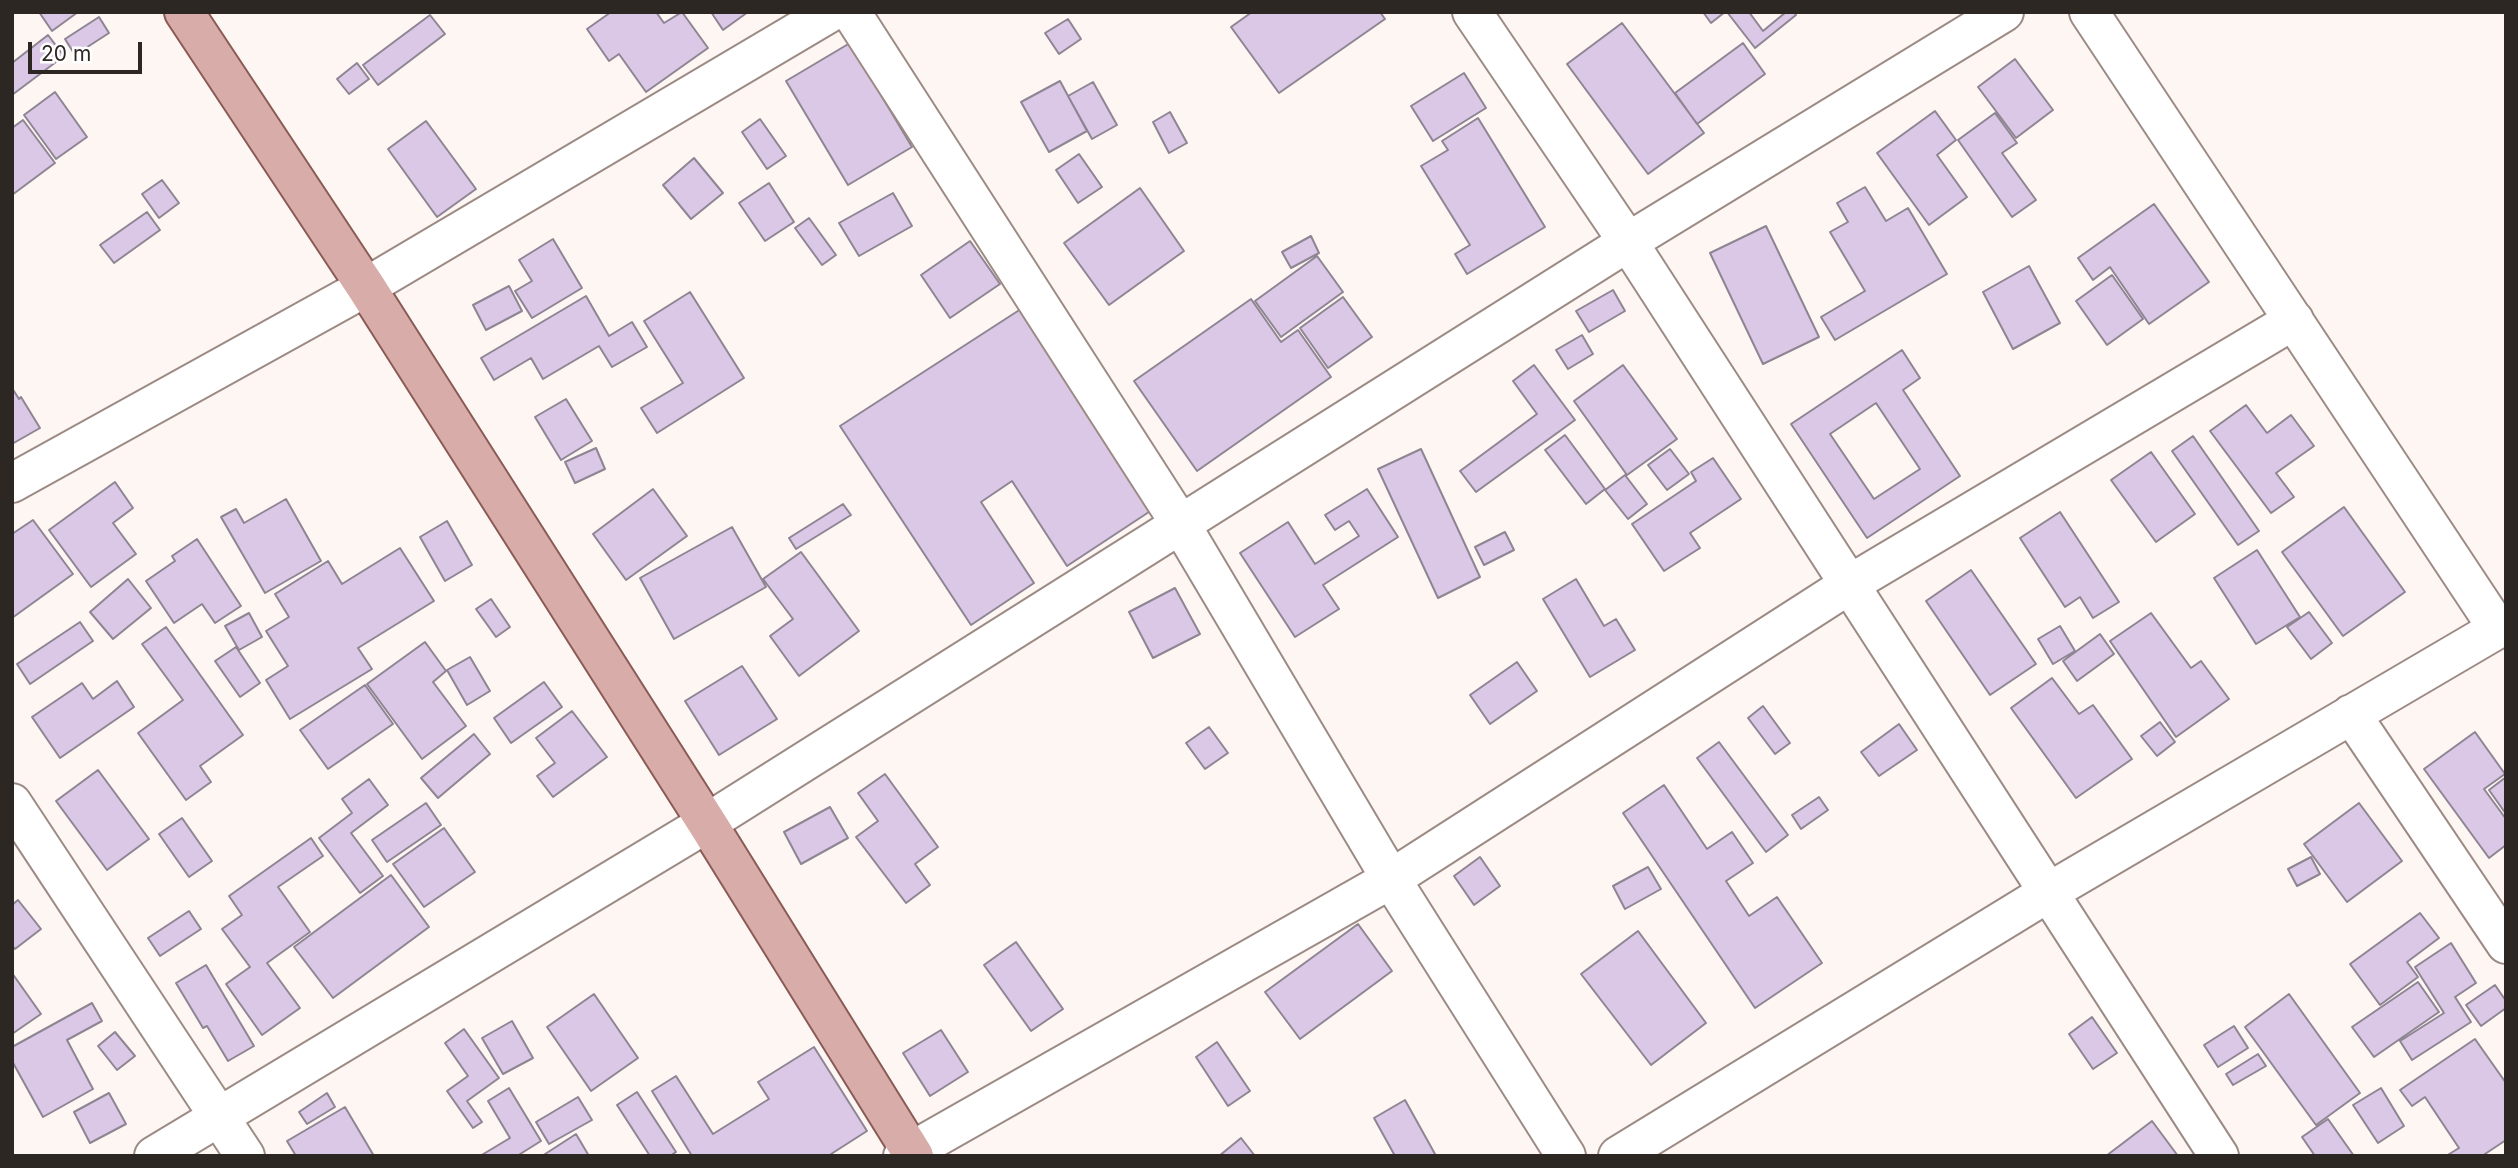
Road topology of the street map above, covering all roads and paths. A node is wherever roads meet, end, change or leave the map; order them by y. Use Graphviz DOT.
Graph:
graph roads {
  1 [pos="184,12"];
  2 [pos="831,12"];
  3 [pos="851,12"];
  4 [pos="1472,12"];
  5 [pos="2004,12"];
  6 [pos="2089,12"];
  7 [pos="1628,242"];
  8 [pos="366,287"];
  9 [pos="2294,320"];
  10 [pos="12,484"];
  11 [pos="1181,526"];
  12 [pos="1850,584"];
  13 [pos="2502,627"];
  14 [pos="2351,714"];
  15 [pos="12,803"];
  16 [pos="707,823"];
  17 [pos="1391,879"];
  18 [pos="2049,892"];
  19 [pos="2506,944"];
  20 [pos="220,1117"];
  21 [pos="909,1154"];
  22 [pos="154,1156"];
  23 [pos="245,1156"];
  24 [pos="1566,1156"];
  25 [pos="1618,1156"];
  26 [pos="2219,1156"];
  1 -- 8 [label="main road"];
  2 -- 8 [label="street"];
  3 -- 11 [label="street"];
  4 -- 7 [label="street"];
  5 -- 7 [label="street"];
  6 -- 9 [label="street"];
  7 -- 11 [label="street"];
  7 -- 12 [label="street"];
  8 -- 10 [label="street"];
  8 -- 16 [label="main road"];
  9 -- 12 [label="street"];
  9 -- 13 [label="street"];
  11 -- 16 [label="street"];
  11 -- 17 [label="street"];
  12 -- 17 [label="street"];
  12 -- 18 [label="street"];
  13 -- 14 [label="street"];
  14 -- 18 [label="street"];
  14 -- 19 [label="street"];
  15 -- 20 [label="street"];
  16 -- 20 [label="street"];
  16 -- 21 [label="main road"];
  17 -- 21 [label="street"];
  17 -- 24 [label="street"];
  18 -- 25 [label="street"];
  18 -- 26 [label="street"];
  20 -- 22 [label="street"];
  20 -- 23 [label="street"];
}
